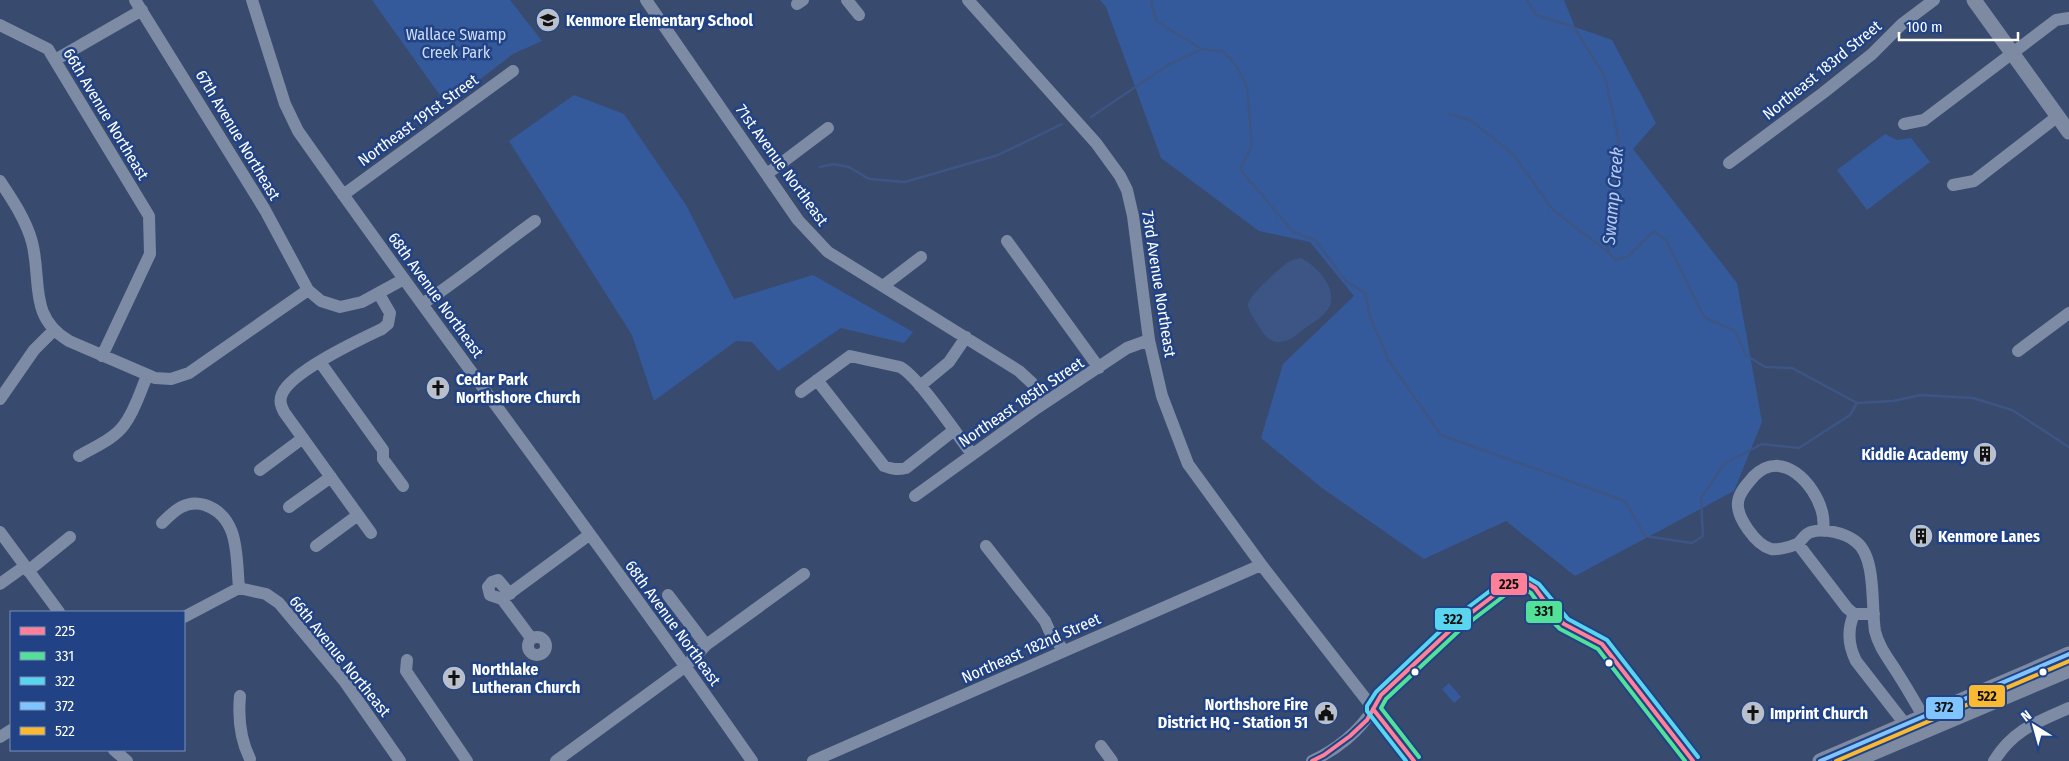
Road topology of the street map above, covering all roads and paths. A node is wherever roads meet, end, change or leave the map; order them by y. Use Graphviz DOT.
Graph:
graph roads {
  1 [pos="252,0"];
  2 [pos="646,0"];
  3 [pos="847,0"];
  4 [pos="968,0"];
  5 [pos="1934,0"];
  6 [pos="1974,0"];
  7 [pos="138,5"];
  8 [pos="858,15"];
  9 [pos="2069,18"];
  10 [pos="0,26"];
  11 [pos="2012,53"];
  12 [pos="55,60"];
  13 [pos="512,71"];
  14 [pos="2058,116"];
  15 [pos="1904,124"];
  16 [pos="828,128"];
  17 [pos="2069,132"];
  18 [pos="1729,163"];
  19 [pos="767,174"];
  20 [pos="0,180"];
  21 [pos="1953,185"];
  22 [pos="343,195"];
  23 [pos="535,221"];
  24 [pos="1007,241"];
  25 [pos="921,257"];
  26 [pos="404,279"];
  27 [pos="883,286"];
  28 [pos="308,290"];
  29 [pos="379,294"];
  30 [pos="422,304"];
  31 [pos="2069,313"];
  32 [pos="54,330"];
  33 [pos="963,335"];
  34 [pos="1148,340"];
  35 [pos="2018,350"];
  36 [pos="102,356"];
  37 [pos="320,362"];
  38 [pos="1099,368"];
  39 [pos="147,376"];
  40 [pos="818,380"];
  41 [pos="917,383"];
  42 [pos="801,392"];
  43 [pos="0,399"];
  44 [pos="1046,402"];
  45 [pos="953,431"];
  46 [pos="303,438"];
  47 [pos="972,454"];
  48 [pos="79,456"];
  49 [pos="260,470"];
  50 [pos="331,477"];
  51 [pos="404,486"];
  52 [pos="915,496"];
  53 [pos="289,507"];
  54 [pos="358,515"];
  55 [pos="162,523"];
  56 [pos="1824,531"];
  57 [pos="0,532"];
  58 [pos="371,533"];
  59 [pos="589,535"];
  60 [pos="70,538"];
  61 [pos="1798,544"];
  62 [pos="316,546"];
  63 [pos="986,546"];
  64 [pos="1261,565"];
  65 [pos="26,568"];
  66 [pos="804,574"];
  67 [pos="0,584"];
  68 [pos="239,588"];
  69 [pos="668,595"];
  70 [pos="58,611"];
  71 [pos="1854,614"];
  72 [pos="1874,614"];
  73 [pos="185,616"];
  74 [pos="532,638"];
  75 [pos="706,645"];
  76 [pos="1064,651"];
  77 [pos="2069,654"];
  78 [pos="407,660"];
  79 [pos="686,666"];
  80 [pos="2069,670"];
  81 [pos="240,696"];
  82 [pos="2069,708"];
  83 [pos="1373,709"];
  84 [pos="1923,716"];
  85 [pos="1905,724"];
  86 [pos="1101,746"];
  87 [pos="115,751"];
  88 [pos="253,760"];
  89 [pos="128,761"];
  90 [pos="400,761"];
  91 [pos="467,761"];
  92 [pos="556,761"];
  93 [pos="752,761"];
  94 [pos="813,761"];
  95 [pos="1112,761"];
  96 [pos="1312,761"];
  97 [pos="1414,761"];
  98 [pos="1820,761"];
  99 [pos="1854,761"];
  100 [pos="1994,761"];
  1 -- 22 [label="street, 68th Avenue Northeast"];
  2 -- 19 [label="street, 71st Avenue Northeast"];
  3 -- 8 [label="street"];
  4 -- 34 [label="street, 73rd Avenue Northeast"];
  5 -- 18 [label="street, Northeast 183rd Street"];
  6 -- 11 [label="main road"];
  7 -- 12 [label="street"];
  7 -- 28 [label="street, 67th Avenue Northeast"];
  9 -- 11 [label="street"];
  10 -- 12 [label="street, 66th Avenue Northeast"];
  11 -- 14 [label="main road"];
  11 -- 15 [label="street"];
  12 -- 36 [label="street, 66th Avenue Northeast"];
  13 -- 22 [label="street, Northeast 191st Street"];
  14 -- 17 [label="main road"];
  14 -- 21 [label="street"];
  16 -- 19 [label="street"];
  19 -- 27 [label="street, 71st Avenue Northeast"];
  20 -- 32 [label="street"];
  22 -- 26 [label="street, 68th Avenue Northeast"];
  23 -- 30 [label="street"];
  24 -- 38 [label="street"];
  25 -- 27 [label="street"];
  26 -- 29 [label="street"];
  26 -- 30 [label="street, 68th Avenue Northeast"];
  27 -- 33 [label="street, 71st Avenue Northeast"];
  28 -- 29 [label="street"];
  28 -- 39 [label="street"];
  29 -- 37 [label="street"];
  30 -- 59 [label="street, 68th Avenue Northeast"];
  31 -- 35 [label="street"];
  32 -- 36 [label="street"];
  32 -- 43 [label="street"];
  33 -- 41 [label="street"];
  33 -- 44 [label="street, 71st Avenue Northeast"];
  34 -- 38 [label="street, Northeast 185th Street"];
  34 -- 64 [label="street, 73rd Avenue Northeast"];
  36 -- 39 [label="street"];
  37 -- 46 [label="street"];
  37 -- 51 [label="street"];
  38 -- 44 [label="street, Northeast 185th Street"];
  39 -- 48 [label="street"];
  40 -- 41 [label="street"];
  40 -- 42 [label="street"];
  40 -- 45 [label="street"];
  41 -- 45 [label="street"];
  44 -- 47 [label="street, Northeast 185th Street"];
  45 -- 47 [label="street"];
  46 -- 49 [label="street"];
  46 -- 50 [label="street"];
  47 -- 52 [label="street, Northeast 185th Street"];
  50 -- 53 [label="street"];
  50 -- 54 [label="street"];
  54 -- 58 [label="street"];
  54 -- 62 [label="street"];
  55 -- 68 [label="street"];
  56 -- 61 [label="street"];
  56 -- 61 [label="street"];
  56 -- 72 [label="street"];
  57 -- 65 [label="street"];
  59 -- 74 [label="street"];
  59 -- 79 [label="street, 68th Avenue Northeast"];
  60 -- 65 [label="street"];
  61 -- 71 [label="street"];
  63 -- 76 [label="street"];
  64 -- 76 [label="street, Northeast 182nd Street"];
  64 -- 83 [label="street, 73rd Avenue Northeast"];
  65 -- 67 [label="street"];
  65 -- 70 [label="street"];
  66 -- 75 [label="street"];
  68 -- 73 [label="street"];
  68 -- 90 [label="street, 66th Avenue Northeast"];
  69 -- 75 [label="street"];
  71 -- 72 [label="street"];
  71 -- 85 [label="street"];
  72 -- 84 [label="street"];
  75 -- 79 [label="street"];
  76 -- 94 [label="street, Northeast 182nd Street"];
  77 -- 84 [label="main road"];
  78 -- 91 [label="street"];
  79 -- 92 [label="street"];
  79 -- 93 [label="street, 68th Avenue Northeast"];
  80 -- 99 [label="main road"];
  81 -- 88 [label="street"];
  82 -- 100 [label="street"];
  83 -- 96 [label="street"];
  83 -- 97 [label="street, 73rd Avenue Northeast"];
  84 -- 85 [label="main road"];
  85 -- 98 [label="main road"];
  86 -- 95 [label="street"];
  87 -- 89 [label="street"];
}
